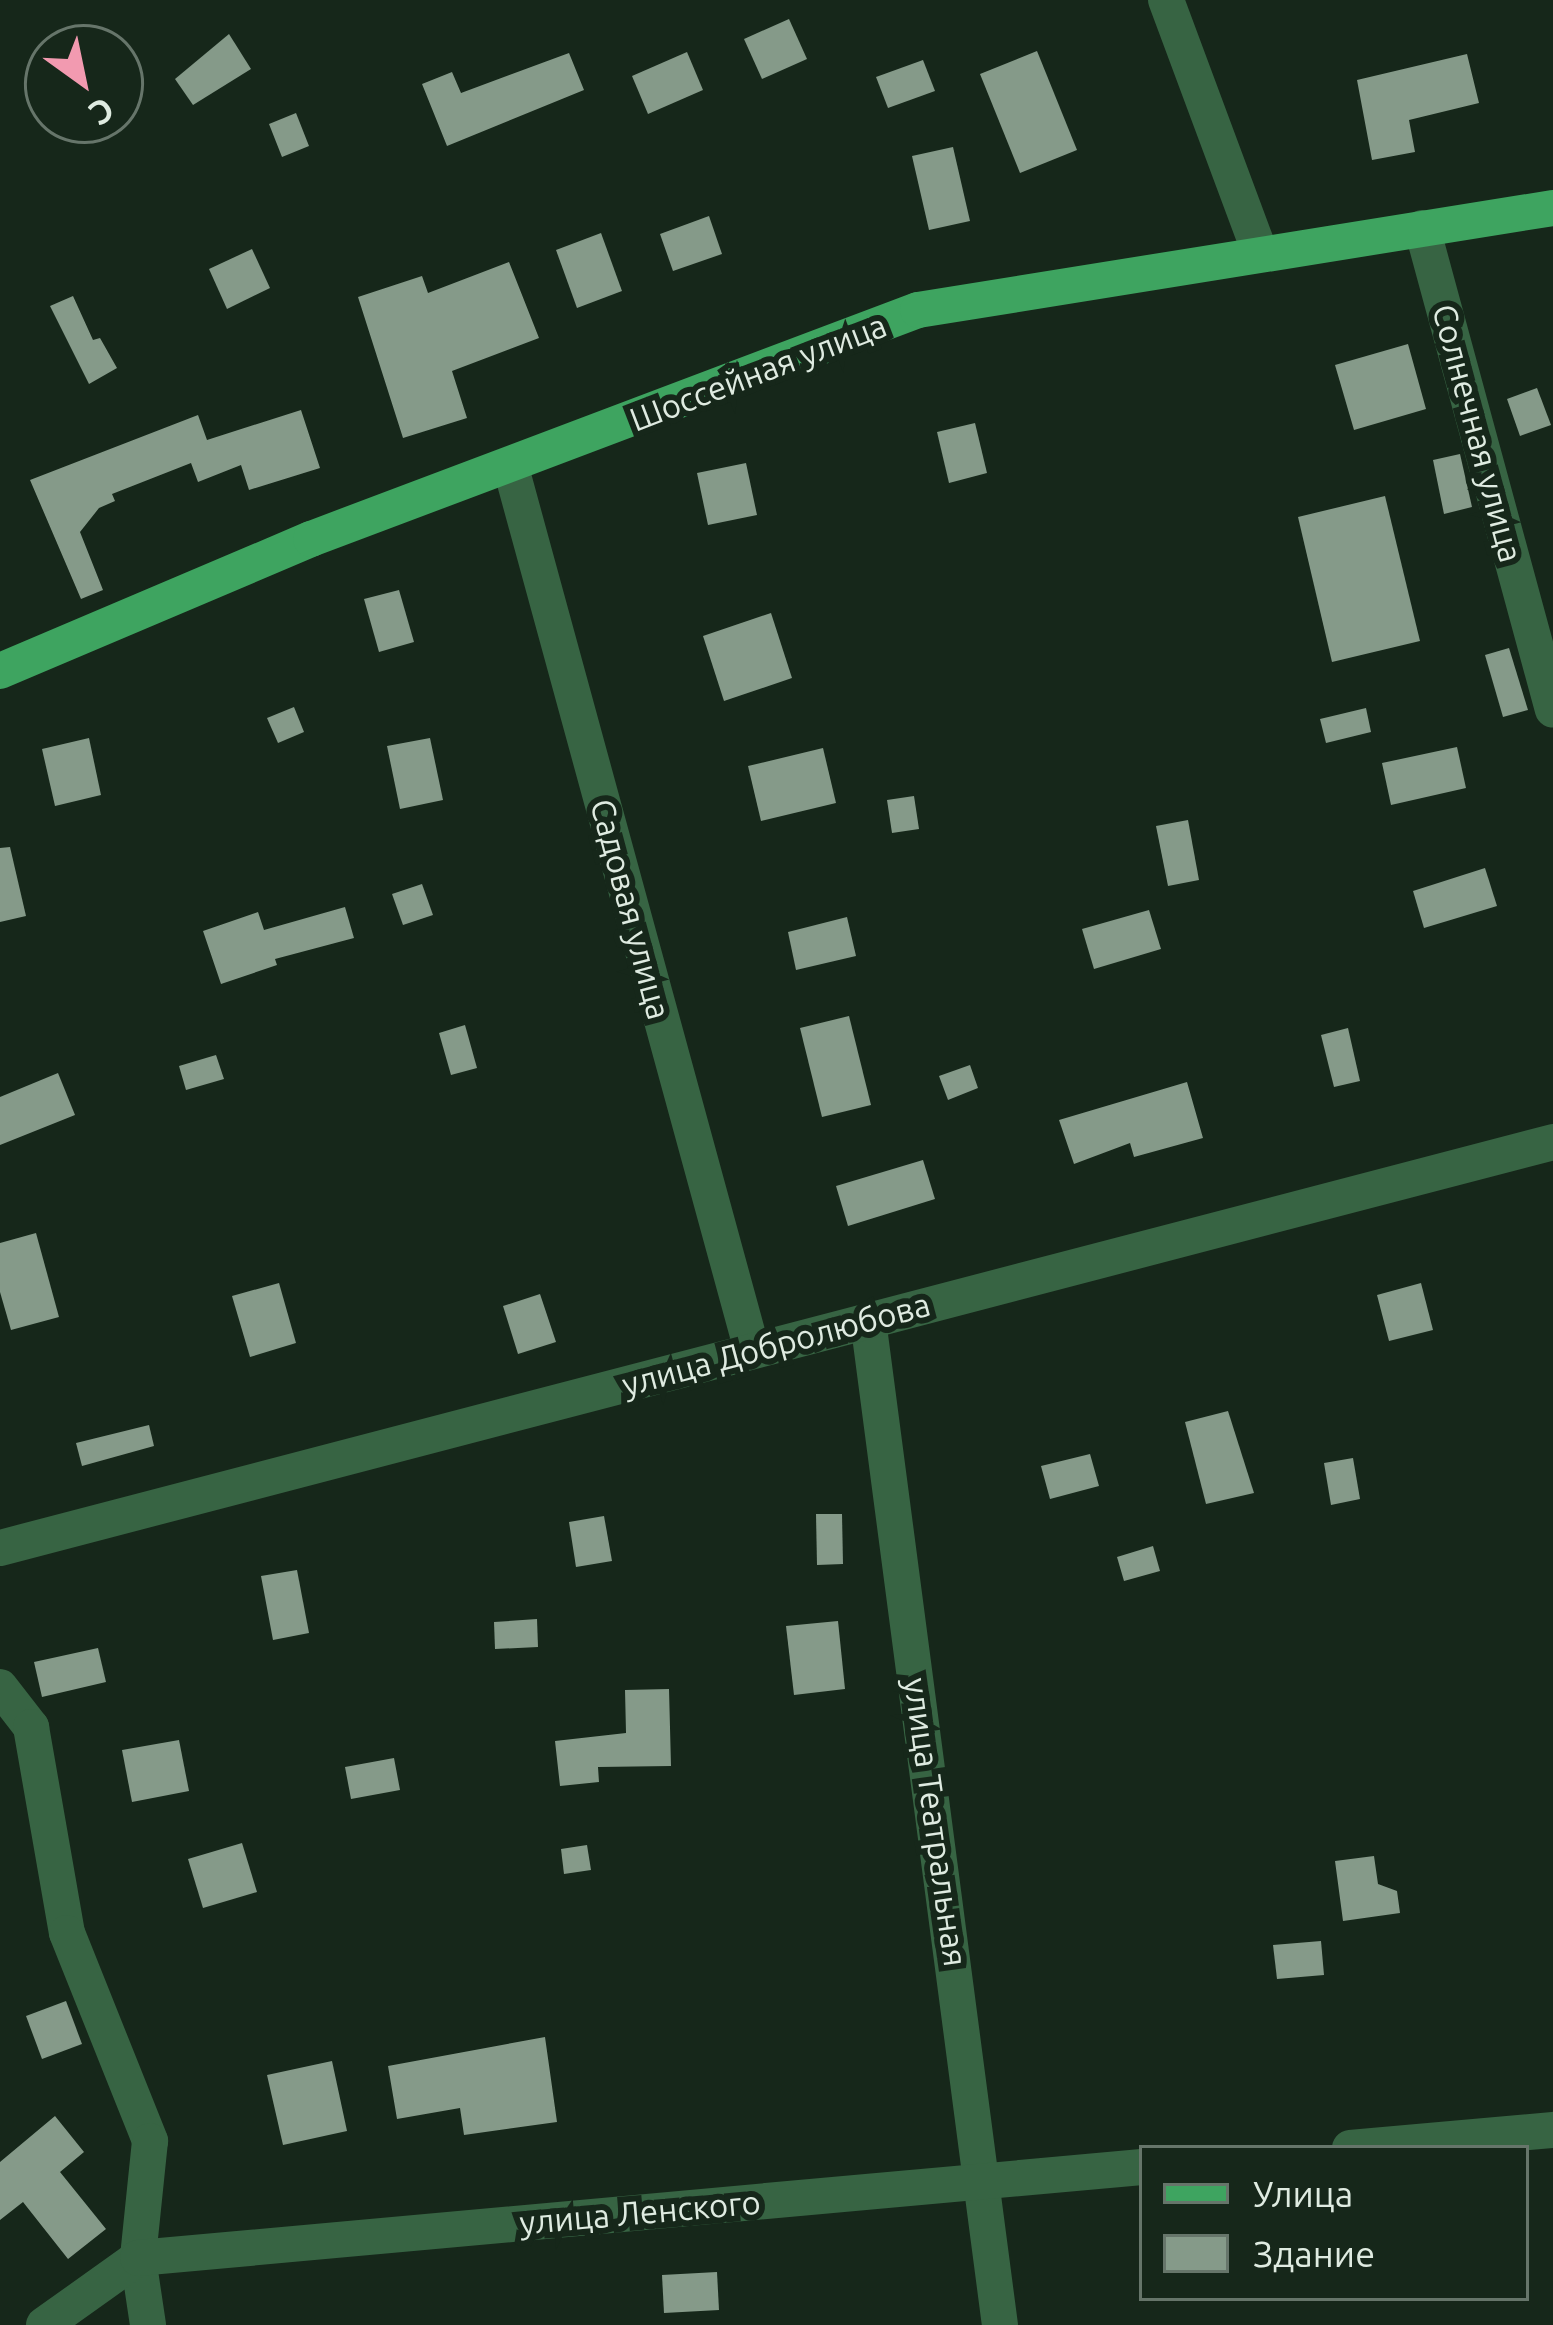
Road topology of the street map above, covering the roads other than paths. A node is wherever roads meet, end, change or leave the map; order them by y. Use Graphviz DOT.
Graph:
graph roads {
  1 [pos="1166,0"];
  2 [pos="1553,208"];
  3 [pos="1422,228"];
  4 [pos="1261,254"];
  5 [pos="511,468"];
  6 [pos="0,671"];
  7 [pos="1553,709"];
  8 [pos="1553,1142"];
  9 [pos="868,1320"];
  10 [pos="752,1350"];
  11 [pos="0,1548"];
  12 [pos="0,1687"];
  13 [pos="1553,2130"];
  14 [pos="1383,2145"];
  15 [pos="1139,2167"];
  16 [pos="985,2181"];
  17 [pos="138,2258"];
  18 [pos="44,2325"];
  19 [pos="148,2325"];
  20 [pos="1000,2325"];
  1 -- 4 [label="street"];
  2 -- 3 [label="main road, Шоссейная улица"];
  3 -- 4 [label="main road, Шоссейная улица"];
  3 -- 7 [label="street, Солнечная улица"];
  4 -- 5 [label="main road, Шоссейная улица"];
  5 -- 6 [label="main road, Шоссейная улица"];
  5 -- 10 [label="street, Садовая улица"];
  8 -- 9 [label="street, улица Добролюбова"];
  9 -- 10 [label="street, улица Добролюбова"];
  9 -- 16 [label="street, улица Театральная"];
  10 -- 11 [label="street, улица Добролюбова"];
  12 -- 17 [label="street"];
  13 -- 14 [label="street"];
  15 -- 16 [label="street, улица Ленского"];
  16 -- 17 [label="street, улица Ленского"];
  16 -- 20 [label="street, улица Театральная"];
  17 -- 18 [label="street"];
  17 -- 19 [label="street"];
}
